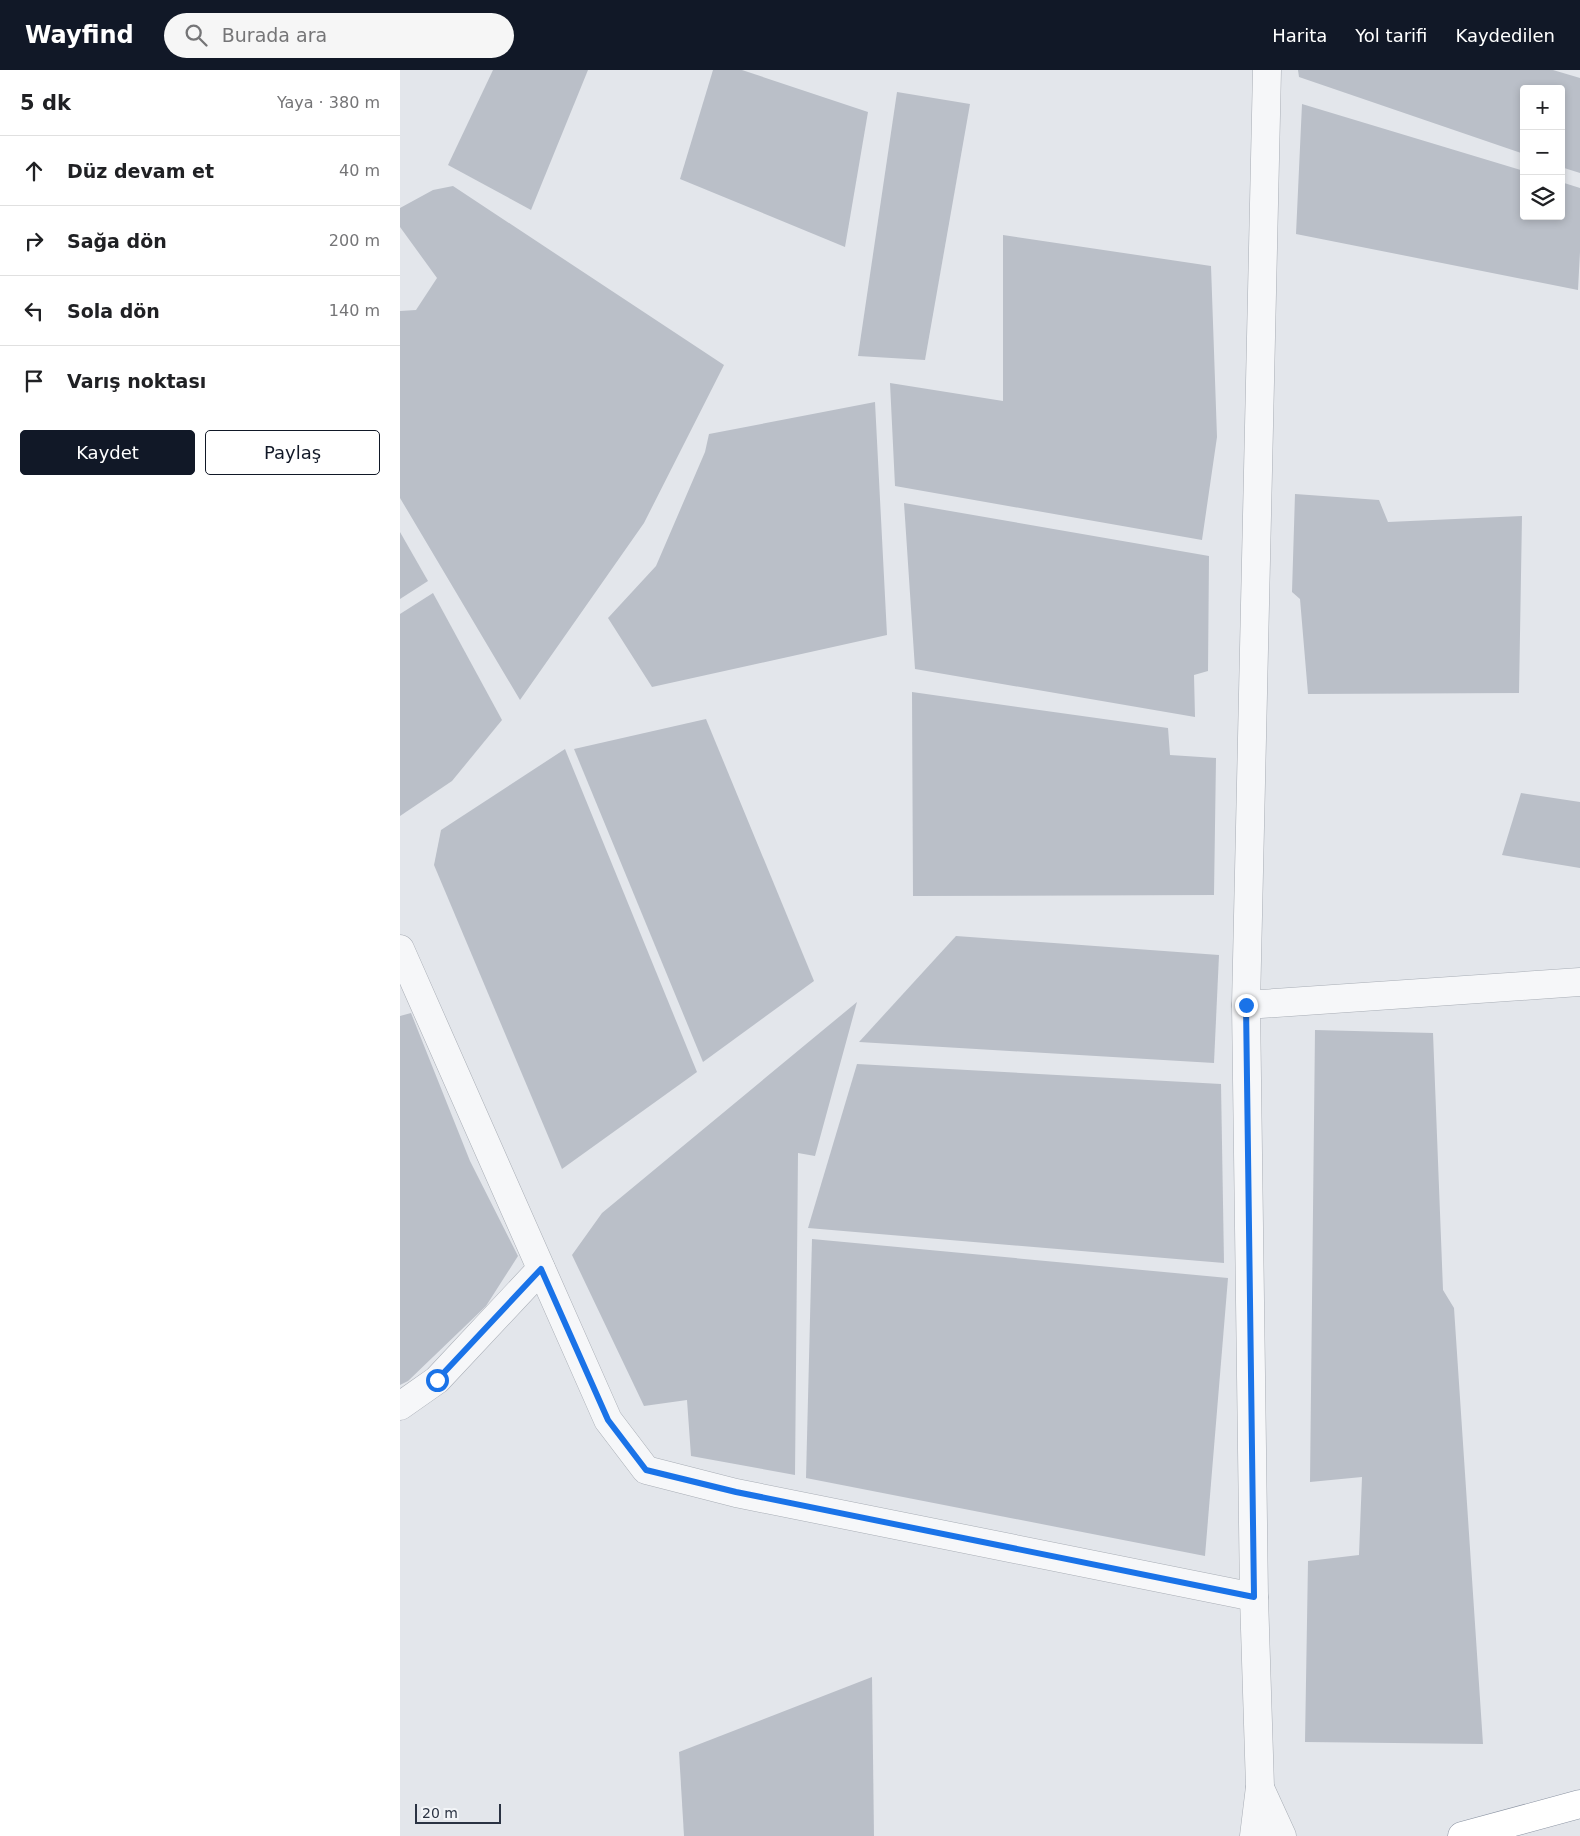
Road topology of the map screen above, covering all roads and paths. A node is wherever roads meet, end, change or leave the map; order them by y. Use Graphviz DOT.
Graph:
graph roads {
  1 [pos="1267,70"];
  2 [pos="400,949"];
  3 [pos="1580,982"];
  4 [pos="1246,1005"];
  5 [pos="541,1269"];
  6 [pos="400,1406"];
  7 [pos="1254,1597"];
  8 [pos="1260,1787"];
  9 [pos="1580,1804"];
  10 [pos="1254,1836"];
  11 [pos="1282,1836"];
  12 [pos="1462,1836"];
  1 -- 4 [label="street"];
  2 -- 5 [label="street"];
  3 -- 4 [label="street"];
  4 -- 7 [label="street"];
  5 -- 6 [label="street"];
  5 -- 7 [label="street"];
  7 -- 8 [label="street"];
  8 -- 10 [label="street"];
  8 -- 11 [label="street"];
  9 -- 12 [label="highway"];
}
